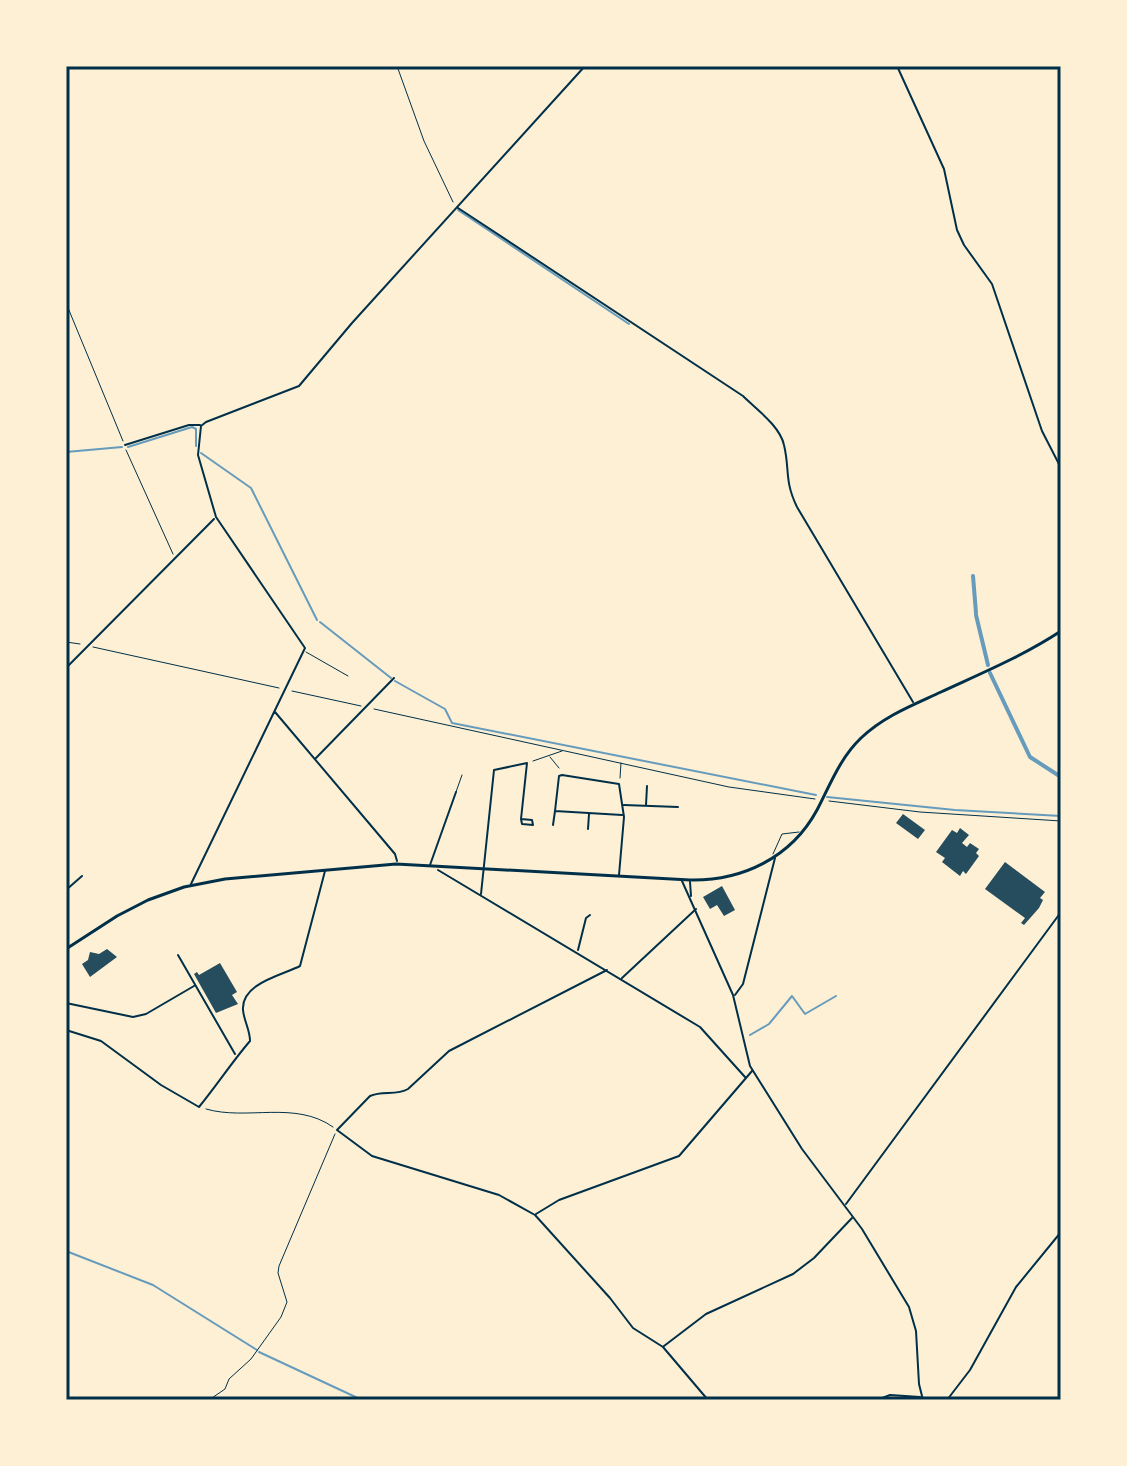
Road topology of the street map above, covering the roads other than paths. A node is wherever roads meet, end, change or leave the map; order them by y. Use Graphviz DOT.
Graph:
graph roads {
  1 [pos="585,66"];
  2 [pos="897,66"];
  3 [pos="457,208"];
  4 [pos="201,426"];
  5 [pos="125,445"];
  6 [pos="1061,468"];
  7 [pos="216,517"];
  8 [pos="1061,631"];
  9 [pos="304,650"];
  10 [pos="66,668"];
  11 [pos="348,676"];
  12 [pos="394,678"];
  13 [pos="914,704"];
  14 [pos="274,711"];
  15 [pos="315,759"];
  16 [pos="462,775"];
  17 [pos="647,786"];
  18 [pos="456,792"];
  19 [pos="623,805"];
  20 [pos="646,805"];
  21 [pos="678,807"];
  22 [pos="555,811"];
  23 [pos="589,813"];
  24 [pos="622,815"];
  25 [pos="521,819"];
  26 [pos="553,825"];
  27 [pos="588,829"];
  28 [pos="801,833"];
  29 [pos="775,858"];
  30 [pos="396,864"];
  31 [pos="430,865"];
  32 [pos="485,869"];
  33 [pos="325,870"];
  34 [pos="438,870"];
  35 [pos="82,876"];
  36 [pos="619,876"];
  37 [pos="682,880"];
  38 [pos="690,880"];
  39 [pos="191,886"];
  40 [pos="66,890"];
  41 [pos="481,896"];
  42 [pos="691,897"];
  43 [pos="696,909"];
  44 [pos="1061,912"];
  45 [pos="590,915"];
  46 [pos="66,949"];
  47 [pos="577,952"];
  48 [pos="178,955"];
  49 [pos="607,970"];
  50 [pos="621,979"];
  51 [pos="194,986"];
  52 [pos="733,995"];
  53 [pos="66,1003"];
  54 [pos="66,1030"];
  55 [pos="237,1054"];
  56 [pos="752,1071"];
  57 [pos="745,1077"];
  58 [pos="845,1205"];
  59 [pos="535,1215"];
  60 [pos="854,1217"];
  61 [pos="1061,1232"];
  62 [pos="663,1347"];
  63 [pos="922,1398"];
  64 [pos="708,1400"];
  65 [pos="877,1400"];
  66 [pos="947,1400"];
  1 -- 3 [label="street"];
  2 -- 6 [label="street"];
  3 -- 4 [label="street"];
  3 -- 13 [label="street"];
  4 -- 5 [label="street"];
  4 -- 7 [label="street"];
  7 -- 9 [label="street"];
  7 -- 10 [label="street"];
  8 -- 13 [label="main road"];
  9 -- 11 [label="lane"];
  9 -- 14 [label="street"];
  12 -- 15 [label="street"];
  13 -- 28 [label="main road"];
  14 -- 15 [label="street"];
  14 -- 39 [label="street"];
  15 -- 30 [label="street"];
  16 -- 18 [label="lane"];
  17 -- 20 [label="street"];
  18 -- 31 [label="street"];
  19 -- 20 [label="street"];
  19 -- 22 [label="street"];
  19 -- 24 [label="street"];
  20 -- 21 [label="street"];
  22 -- 23 [label="street"];
  22 -- 26 [label="street"];
  23 -- 24 [label="street"];
  23 -- 27 [label="street"];
  24 -- 36 [label="street"];
  25 -- 32 [label="street"];
  28 -- 29 [label="main road"];
  28 -- 29 [label="lane"];
  29 -- 38 [label="main road"];
  29 -- 52 [label="street"];
  30 -- 31 [label="main road"];
  30 -- 33 [label="main road"];
  31 -- 32 [label="main road"];
  32 -- 36 [label="main road"];
  32 -- 41 [label="street"];
  33 -- 39 [label="main road"];
  33 -- 55 [label="street"];
  34 -- 41 [label="street"];
  35 -- 40 [label="street"];
  36 -- 37 [label="main road"];
  37 -- 38 [label="main road"];
  37 -- 42 [label="street"];
  38 -- 42 [label="street"];
  39 -- 46 [label="main road"];
  41 -- 47 [label="street"];
  42 -- 43 [label="street"];
  43 -- 50 [label="street"];
  43 -- 52 [label="street"];
  44 -- 58 [label="street"];
  45 -- 47 [label="street"];
  47 -- 49 [label="street"];
  48 -- 51 [label="street"];
  49 -- 50 [label="street"];
  49 -- 59 [label="street"];
  50 -- 57 [label="street"];
  51 -- 53 [label="street"];
  51 -- 55 [label="street"];
  52 -- 56 [label="street"];
  54 -- 55 [label="street"];
  56 -- 57 [label="street"];
  56 -- 58 [label="street"];
  57 -- 59 [label="street"];
  58 -- 60 [label="street"];
  59 -- 62 [label="street"];
  60 -- 62 [label="street"];
  60 -- 63 [label="street"];
  61 -- 66 [label="street"];
  62 -- 64 [label="street"];
  63 -- 65 [label="street"];
}
